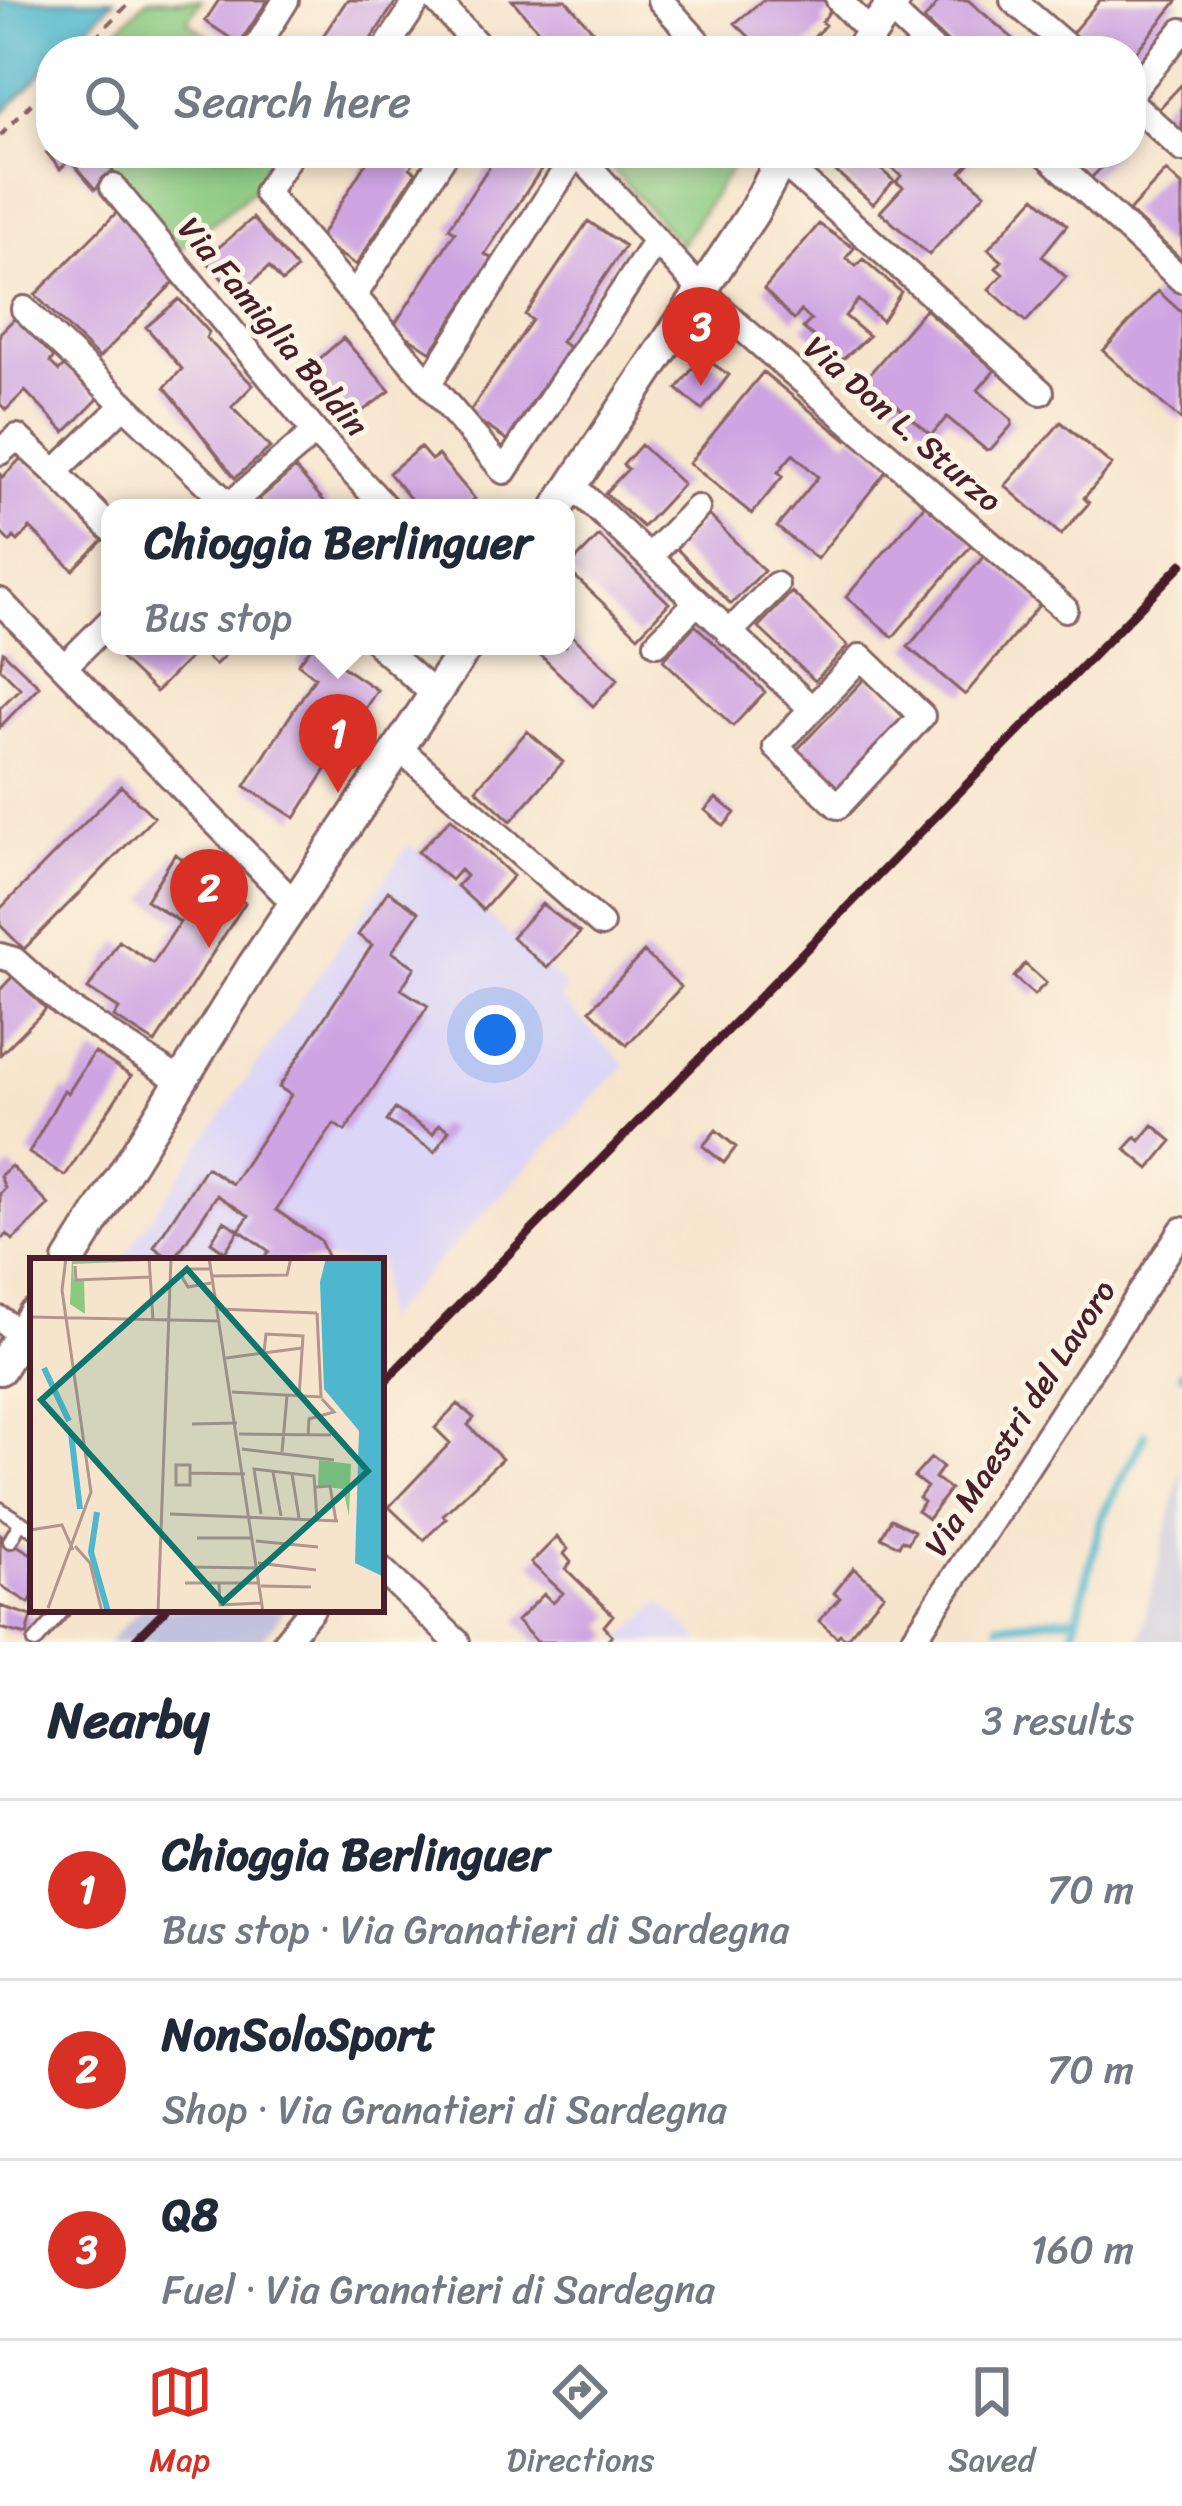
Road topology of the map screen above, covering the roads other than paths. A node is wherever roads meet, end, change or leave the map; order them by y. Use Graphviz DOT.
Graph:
graph roads {
  1 [pos="286,0"];
  2 [pos="418,0"];
  3 [pos="436,0"];
  4 [pos="660,0"];
  5 [pos="839,0"];
  6 [pos="1012,0"];
  7 [pos="879,23"];
  8 [pos="1182,31"];
  9 [pos="263,36"];
  10 [pos="394,36"];
  11 [pos="469,36"];
  12 [pos="692,36"];
  13 [pos="1054,36"];
  14 [pos="1146,75"];
  15 [pos="1146,116"];
  16 [pos="1182,149"];
  17 [pos="282,168"];
  18 [pos="436,168"];
  19 [pos="566,168"];
  20 [pos="590,168"];
  21 [pos="777,168"];
  22 [pos="795,168"];
  23 [pos="1061,168"];
  24 [pos="113,187"];
  25 [pos="656,241"];
  26 [pos="1182,280"];
  27 [pos="700,288"];
  28 [pos="354,296"];
  29 [pos="24,309"];
  30 [pos="429,383"];
  31 [pos="1041,392"];
  32 [pos="124,405"];
  33 [pos="315,432"];
  34 [pos="0,452"];
  35 [pos="55,472"];
  36 [pos="564,496"];
  37 [pos="221,499"];
  38 [pos="238,499"];
  39 [pos="378,499"];
  40 [pos="575,504"];
  41 [pos="697,508"];
  42 [pos="101,519"];
  43 [pos="649,557"];
  44 [pos="776,585"];
  45 [pos="697,602"];
  46 [pos="1065,609"];
  47 [pos="4,612"];
  48 [pos="101,630"];
  49 [pos="729,633"];
  50 [pos="656,643"];
  51 [pos="390,655"];
  52 [pos="461,655"];
  53 [pos="66,665"];
  54 [pos="435,695"];
  55 [pos="811,708"];
  56 [pos="399,748"];
  57 [pos="294,903"];
  58 [pos="601,924"];
  59 [pos="0,956"];
  60 [pos="182,1082"];
  61 [pos="1182,1230"];
  62 [pos="71,1258"];
  63 [pos="18,1323"];
  64 [pos="0,1369"];
  65 [pos="0,1509"];
  66 [pos="27,1526"];
  67 [pos="10,1541"];
  68 [pos="384,1572"];
  69 [pos="61,1612"];
  70 [pos="310,1612"];
  71 [pos="35,1642"];
  72 [pos="285,1642"];
  73 [pos="457,1642"];
  74 [pos="912,1642"];
  1 -- 9 [label="street"];
  2 -- 10 [label="street"];
  3 -- 11 [label="street"];
  4 -- 12 [label="street"];
  5 -- 7 [label="street"];
  6 -- 13 [label="street"];
  8 -- 14 [label="street"];
  15 -- 16 [label="street"];
  17 -- 28 [label="street"];
  18 -- 28 [label="street"];
  19 -- 30 [label="street"];
  20 -- 25 [label="street, Via Don L. Sturzo"];
  21 -- 27 [label="street"];
  22 -- 31 [label="street"];
  23 -- 26 [label="street"];
  24 -- 33 [label="street, Via Famiglia Baldin"];
  25 -- 27 [label="street, Via Don L. Sturzo"];
  25 -- 30 [label="street"];
  27 -- 36 [label="street"];
  27 -- 46 [label="street, Via Don L. Sturzo"];
  28 -- 30 [label="street"];
  29 -- 32 [label="street"];
  32 -- 35 [label="street"];
  32 -- 37 [label="street"];
  33 -- 38 [label="street"];
  33 -- 39 [label="street, Via Famiglia Baldin"];
  34 -- 35 [label="street"];
  35 -- 42 [label="street"];
  40 -- 43 [label="street"];
  41 -- 43 [label="street"];
  43 -- 45 [label="street"];
  44 -- 49 [label="street"];
  45 -- 49 [label="street"];
  45 -- 50 [label="street"];
  47 -- 53 [label="street"];
  48 -- 53 [label="street"];
  49 -- 55 [label="street"];
  51 -- 54 [label="street"];
  52 -- 54 [label="street"];
  53 -- 57 [label="street"];
  54 -- 56 [label="street"];
  55 -- 55 [label="street"];
  56 -- 57 [label="street"];
  56 -- 58 [label="street"];
  57 -- 60 [label="street"];
  59 -- 60 [label="street"];
  60 -- 62 [label="street"];
  61 -- 74 [label="street, Via Maestri del Lavoro"];
  63 -- 64 [label="street"];
  65 -- 66 [label="lane"];
  66 -- 67 [label="lane"];
  68 -- 73 [label="street"];
  69 -- 71 [label="lane"];
  70 -- 72 [label="street"];
}
